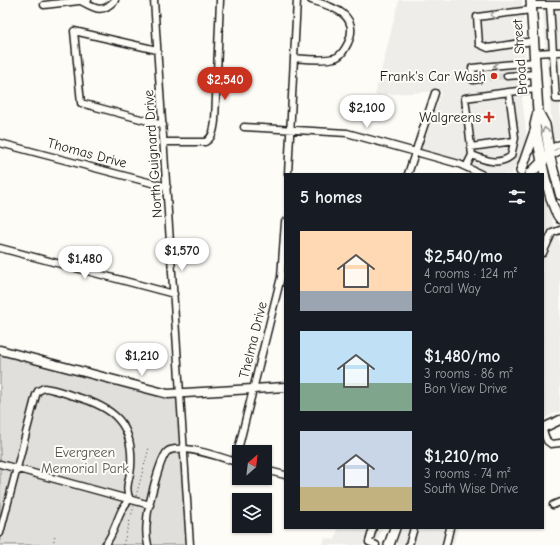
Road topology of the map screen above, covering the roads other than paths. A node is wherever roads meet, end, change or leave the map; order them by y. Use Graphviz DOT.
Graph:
graph roads {
  1 [pos="88,0"];
  2 [pos="115,0"];
  3 [pos="154,0"];
  4 [pos="220,0"];
  5 [pos="297,0"];
  6 [pos="311,0"];
  7 [pos="81,1"];
  8 [pos="44,5"];
  9 [pos="531,5"];
  10 [pos="550,5"];
  11 [pos="560,5"];
  12 [pos="533,41"];
  13 [pos="157,50"];
  14 [pos="553,52"];
  15 [pos="560,52"];
  16 [pos="294,58"];
  17 [pos="534,58"];
  18 [pos="535,74"];
  19 [pos="507,76"];
  20 [pos="480,79"];
  21 [pos="536,89"];
  22 [pos="509,92"];
  23 [pos="435,93"];
  24 [pos="560,99"];
  25 [pos="538,112"];
  26 [pos="163,125"];
  27 [pos="244,127"];
  28 [pos="536,128"];
  29 [pos="290,130"];
  30 [pos="514,141"];
  31 [pos="164,142"];
  32 [pos="0,143"];
  33 [pos="560,144"];
  34 [pos="471,147"];
  35 [pos="560,151"];
  36 [pos="416,152"];
  37 [pos="549,153"];
  38 [pos="472,155"];
  39 [pos="541,158"];
  40 [pos="466,167"];
  41 [pos="288,173"];
  42 [pos="408,173"];
  43 [pos="477,173"];
  44 [pos="523,173"];
  45 [pos="543,173"];
  46 [pos="558,177"];
  47 [pos="545,185"];
  48 [pos="167,187"];
  49 [pos="560,195"];
  50 [pos="560,219"];
  51 [pos="560,230"];
  52 [pos="284,236"];
  53 [pos="0,248"];
  54 [pos="544,251"];
  55 [pos="174,294"];
  56 [pos="0,350"];
  57 [pos="284,387"];
  58 [pos="253,388"];
  59 [pos="181,394"];
  60 [pos="560,420"];
  61 [pos="544,428"];
  62 [pos="544,432"];
  63 [pos="560,443"];
  64 [pos="241,445"];
  65 [pos="184,448"];
  66 [pos="232,461"];
  67 [pos="0,464"];
  68 [pos="17,469"];
  69 [pos="272,472"];
  70 [pos="284,475"];
  71 [pos="133,500"];
  72 [pos="560,502"];
  73 [pos="150,505"];
  74 [pos="553,505"];
  75 [pos="373,529"];
  76 [pos="395,529"];
  77 [pos="414,529"];
  78 [pos="450,529"];
  79 [pos="0,533"];
  80 [pos="105,545"];
  81 [pos="148,545"];
  82 [pos="190,545"];
  83 [pos="376,545"];
  84 [pos="389,545"];
  85 [pos="409,545"];
  86 [pos="446,545"];
  1 -- 7 [label="street"];
  2 -- 7 [label="street"];
  3 -- 13 [label="street, North Guignard Drive"];
  4 -- 31 [label="street"];
  5 -- 16 [label="street"];
  6 -- 16 [label="street"];
  7 -- 8 [label="street"];
  9 -- 10 [label="street"];
  9 -- 12 [label="highway, Broad Street"];
  9 -- 12 [label="street, one-way"];
  10 -- 11 [label="street"];
  10 -- 14 [label="street"];
  12 -- 17 [label="highway, Broad Street"];
  13 -- 26 [label="street, North Guignard Drive"];
  13 -- 26 [label="street"];
  14 -- 15 [label="street"];
  14 -- 17 [label="street"];
  14 -- 24 [label="street"];
  16 -- 29 [label="street"];
  17 -- 18 [label="highway, Broad Street"];
  17 -- 20 [label="street, one-way"];
  18 -- 19 [label="street"];
  18 -- 21 [label="highway, Broad Street"];
  21 -- 22 [label="street"];
  21 -- 25 [label="highway, Broad Street"];
  22 -- 30 [label="street"];
  22 -- 34 [label="street"];
  23 -- 36 [label="street"];
  25 -- 28 [label="highway, Broad Street"];
  37 -- 25 [label="highway, Broad Street, one-way"];
  26 -- 31 [label="street, North Guignard Drive"];
  27 -- 29 [label="street"];
  28 -- 39 [label="highway, Broad Street"];
  28 -- 44 [label="highway"];
  29 -- 36 [label="street"];
  29 -- 41 [label="street"];
  30 -- 34 [label="street"];
  30 -- 38 [label="street"];
  31 -- 48 [label="street, North Guignard Drive"];
  32 -- 48 [label="street, Thomas Drive"];
  33 -- 37 [label="street"];
  34 -- 38 [label="street"];
  35 -- 37 [label="street"];
  36 -- 40 [label="street"];
  36 -- 42 [label="street"];
  37 -- 39 [label="highway"];
  37 -- 46 [label="main road, Broad Street"];
  38 -- 40 [label="street"];
  39 -- 44 [label="highway"];
  39 -- 45 [label="main road, Broad Street"];
  40 -- 43 [label="street"];
  46 -- 49 [label="main road, Broad Street"];
  47 -- 50 [label="main road, Broad Street"];
  48 -- 55 [label="street, North Guignard Drive"];
  51 -- 54 [label="street"];
  52 -- 58 [label="street, Thelma Drive"];
  53 -- 55 [label="street"];
  55 -- 59 [label="street, North Guignard Drive"];
  56 -- 59 [label="main road"];
  57 -- 58 [label="main road"];
  58 -- 59 [label="main road"];
  58 -- 64 [label="street, Thelma Drive"];
  59 -- 65 [label="street, North Guignard Drive"];
  60 -- 61 [label="main road"];
  62 -- 63 [label="street"];
  65 -- 66 [label="street"];
  65 -- 73 [label="street"];
  65 -- 82 [label="street, North Guignard Drive"];
  67 -- 68 [label="street"];
  68 -- 71 [label="street"];
  68 -- 71 [label="street"];
  68 -- 79 [label="street"];
  69 -- 70 [label="street"];
  71 -- 73 [label="street"];
  71 -- 80 [label="street"];
  72 -- 74 [label="street"];
  73 -- 81 [label="street"];
  75 -- 83 [label="street"];
  76 -- 84 [label="highway"];
  77 -- 85 [label="street"];
  78 -- 86 [label="street"];
}
